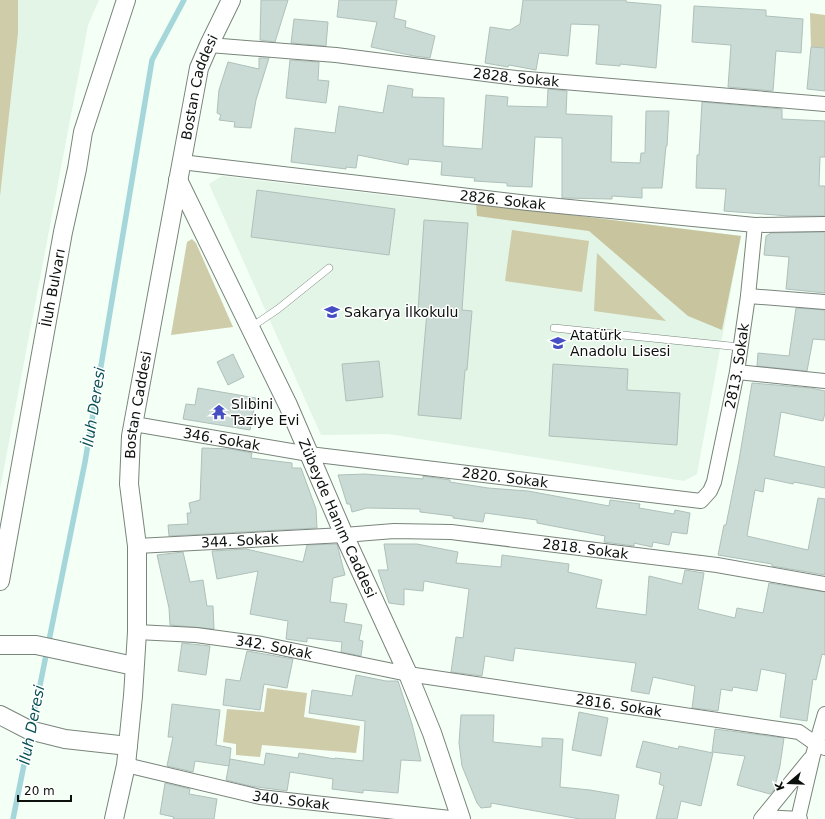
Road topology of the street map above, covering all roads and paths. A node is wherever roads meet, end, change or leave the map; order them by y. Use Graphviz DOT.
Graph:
graph roads {
  1 [pos="126,0"];
  2 [pos="231,0"];
  3 [pos="208,45"];
  4 [pos="825,104"];
  5 [pos="181,162"];
  6 [pos="178,180"];
  7 [pos="825,224"];
  8 [pos="755,226"];
  9 [pos="329,268"];
  10 [pos="748,296"];
  11 [pos="825,302"];
  12 [pos="250,328"];
  13 [pos="554,328"];
  14 [pos="740,347"];
  15 [pos="737,372"];
  16 [pos="825,381"];
  17 [pos="134,424"];
  18 [pos="309,454"];
  19 [pos="701,501"];
  20 [pos="344,535"];
  21 [pos="137,546"];
  22 [pos="0,581"];
  23 [pos="825,584"];
  24 [pos="137,632"];
  25 [pos="0,645"];
  26 [pos="134,666"];
  27 [pos="408,674"];
  28 [pos="825,714"];
  29 [pos="0,715"];
  30 [pos="128,746"];
  31 [pos="818,749"];
  32 [pos="126,765"];
  33 [pos="762,818"];
  34 [pos="114,819"];
  35 [pos="460,819"];
  36 [pos="799,819"];
  1 -- 22 [label="street, İluh Bulvarı"];
  2 -- 3 [label="street, Bostan Caddesi"];
  3 -- 4 [label="street, 2828. Sokak"];
  3 -- 5 [label="street, Bostan Caddesi"];
  5 -- 6 [label="street, Bostan Caddesi"];
  5 -- 8 [label="street, 2826. Sokak"];
  6 -- 12 [label="street, Zübeyde Hanım Caddesi"];
  6 -- 17 [label="street, Bostan Caddesi"];
  7 -- 8 [label="street, 2826. Sokak"];
  8 -- 10 [label="street, 2813. Sokak"];
  9 -- 12 [label="lane"];
  10 -- 11 [label="street"];
  10 -- 14 [label="street, 2813. Sokak"];
  12 -- 18 [label="street, Zübeyde Hanım Caddesi"];
  13 -- 14 [label="lane"];
  14 -- 15 [label="street, 2813. Sokak"];
  15 -- 16 [label="street"];
  15 -- 19 [label="street, 2813. Sokak"];
  17 -- 18 [label="street, 346. Sokak"];
  17 -- 21 [label="street, Bostan Caddesi"];
  18 -- 19 [label="street, 2820. Sokak"];
  18 -- 20 [label="street, Zübeyde Hanım Caddesi"];
  20 -- 21 [label="street, 344. Sokak"];
  20 -- 23 [label="street, 2818. Sokak"];
  20 -- 27 [label="street, Zübeyde Hanım Caddesi"];
  21 -- 24 [label="street, Bostan Caddesi"];
  24 -- 26 [label="street, Bostan Caddesi"];
  24 -- 27 [label="street, 342. Sokak"];
  25 -- 26 [label="street"];
  26 -- 30 [label="street, Bostan Caddesi"];
  27 -- 31 [label="street, 2816. Sokak"];
  27 -- 35 [label="street, Zübeyde Hanım Caddesi"];
  28 -- 31 [label="street"];
  29 -- 30 [label="street"];
  30 -- 32 [label="street, Bostan Caddesi"];
  31 -- 33 [label="street"];
  31 -- 36 [label="street"];
  32 -- 34 [label="street, Bostan Caddesi"];
  32 -- 35 [label="street, 340. Sokak"];
  33 -- 36 [label="street"];
}
